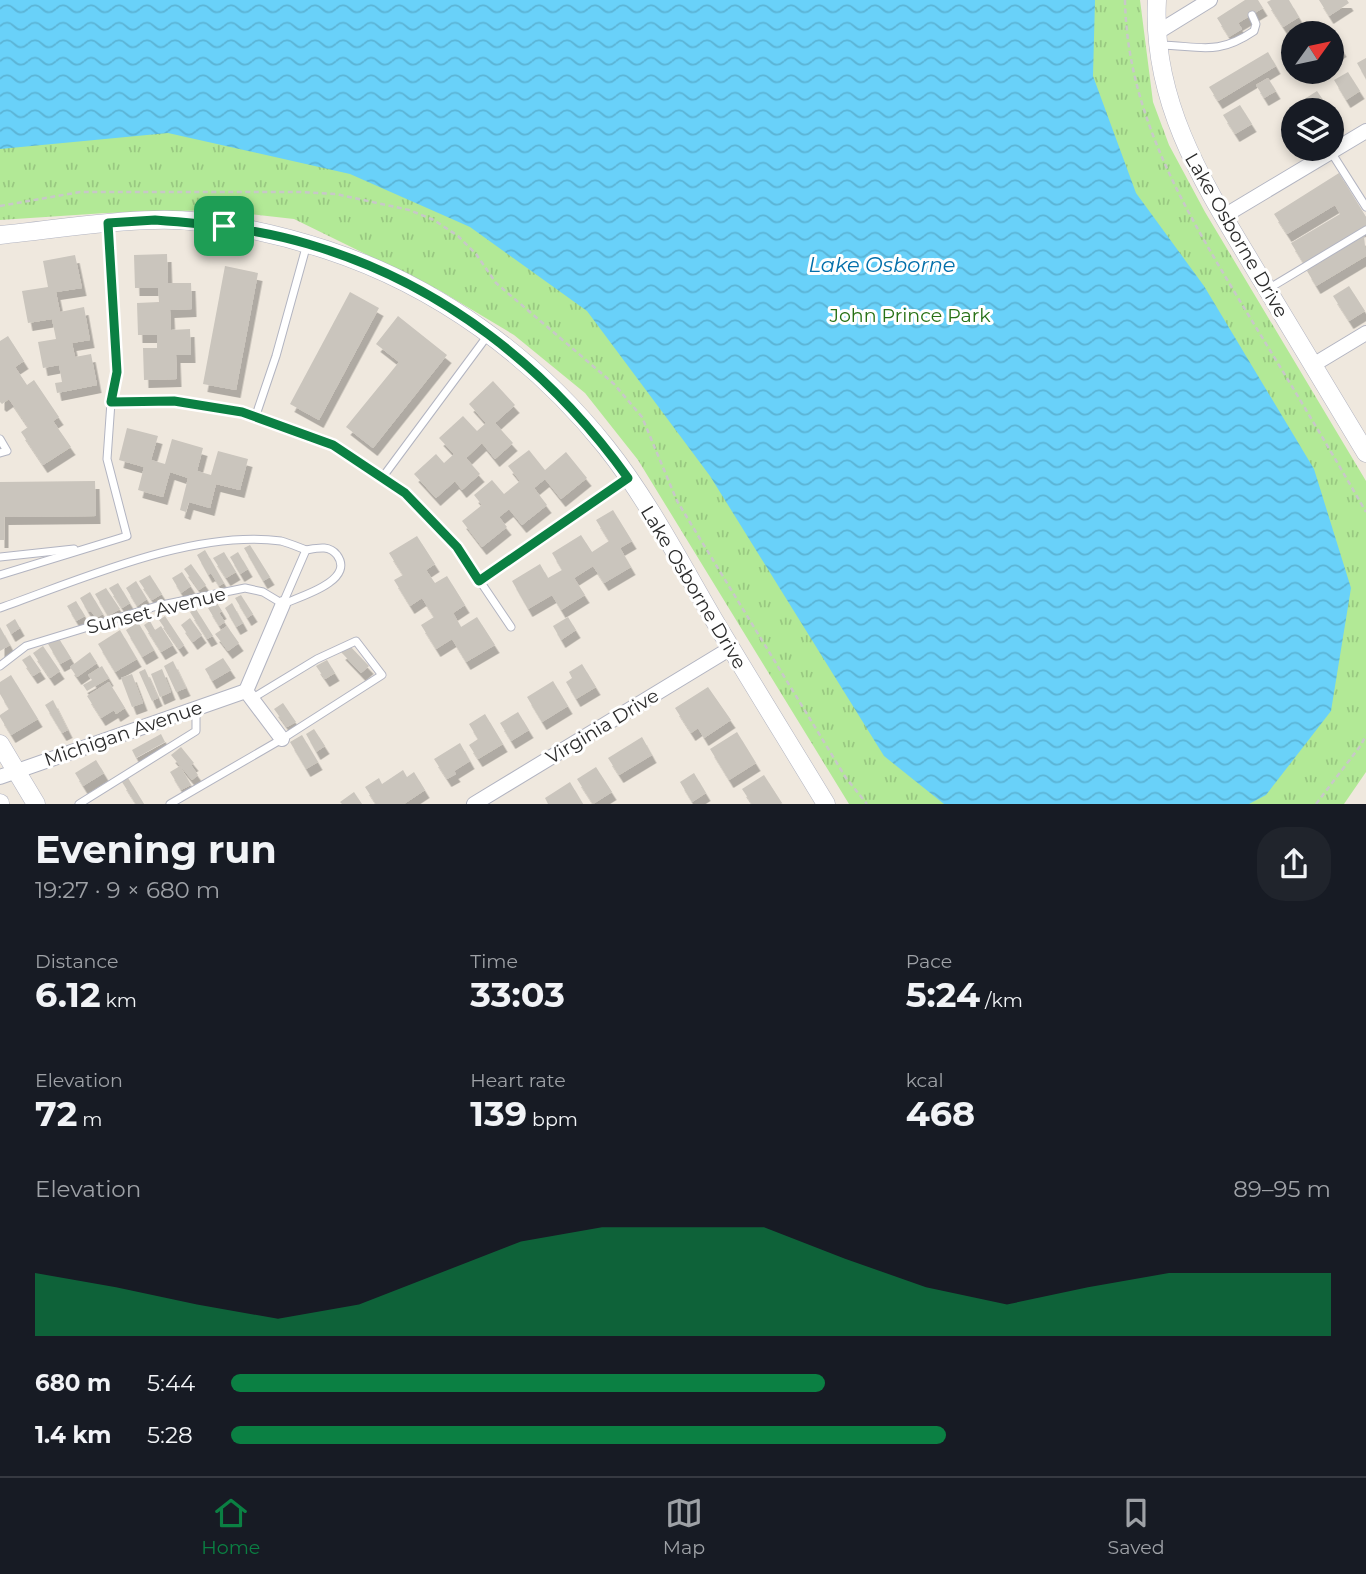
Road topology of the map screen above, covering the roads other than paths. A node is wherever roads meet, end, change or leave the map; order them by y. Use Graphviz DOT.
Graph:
graph roads {
  1 [pos="1157,0"];
  2 [pos="1210,0"];
  3 [pos="1252,15"];
  4 [pos="1158,39"];
  5 [pos="1366,131"];
  6 [pos="1344,144"];
  7 [pos="1316,161"];
  8 [pos="1337,161"];
  9 [pos="1366,207"];
  10 [pos="1224,216"];
  11 [pos="108,223"];
  12 [pos="1366,230"];
  13 [pos="0,235"];
  14 [pos="307,244"];
  15 [pos="1267,289"];
  16 [pos="1366,333"];
  17 [pos="489,334"];
  18 [pos="1313,365"];
  19 [pos="111,402"];
  20 [pos="256,418"];
  21 [pos="0,439"];
  22 [pos="4,452"];
  23 [pos="1366,453"];
  24 [pos="382,478"];
  25 [pos="628,478"];
  26 [pos="92,547"];
  27 [pos="306,550"];
  28 [pos="0,557"];
  29 [pos="0,575"];
  30 [pos="479,581"];
  31 [pos="283,604"];
  32 [pos="0,608"];
  33 [pos="511,627"];
  34 [pos="731,648"];
  35 [pos="0,666"];
  36 [pos="250,694"];
  37 [pos="196,707"];
  38 [pos="282,739"];
  39 [pos="0,744"];
  40 [pos="8,774"];
  41 [pos="36,804"];
  42 [pos="79,804"];
  43 [pos="170,804"];
  44 [pos="474,804"];
  45 [pos="826,804"];
  1 -- 4 [label="street, Lake Osborne Drive"];
  2 -- 4 [label="street"];
  3 -- 4 [label="lane"];
  4 -- 10 [label="street, Lake Osborne Drive"];
  5 -- 6 [label="street"];
  7 -- 10 [label="street"];
  8 -- 9 [label="lane"];
  10 -- 15 [label="street, Lake Osborne Drive"];
  11 -- 13 [label="street, Lake Osborne Drive"];
  11 -- 14 [label="street, Lake Osborne Drive"];
  11 -- 19 [label="lane"];
  12 -- 15 [label="lane"];
  14 -- 17 [label="street, Lake Osborne Drive"];
  14 -- 20 [label="lane"];
  15 -- 18 [label="street, Lake Osborne Drive"];
  16 -- 18 [label="street"];
  17 -- 24 [label="lane"];
  17 -- 25 [label="street, Lake Osborne Drive"];
  18 -- 23 [label="street, Lake Osborne Drive"];
  19 -- 20 [label="lane"];
  19 -- 26 [label="lane"];
  20 -- 24 [label="lane"];
  21 -- 22 [label="lane"];
  24 -- 30 [label="lane"];
  25 -- 30 [label="lane"];
  25 -- 34 [label="street, Lake Osborne Drive"];
  26 -- 28 [label="lane"];
  26 -- 29 [label="lane"];
  27 -- 31 [label="lane"];
  27 -- 31 [label="lane"];
  27 -- 32 [label="lane"];
  30 -- 33 [label="lane"];
  31 -- 35 [label="lane, Sunset Avenue"];
  31 -- 36 [label="street"];
  34 -- 44 [label="street, Virginia Drive"];
  34 -- 45 [label="street, Lake Osborne Drive"];
  36 -- 37 [label="street, Michigan Avenue"];
  36 -- 38 [label="street"];
  36 -- 38 [label="lane"];
  37 -- 40 [label="street, Michigan Avenue"];
  37 -- 42 [label="lane"];
  38 -- 43 [label="lane"];
  39 -- 40 [label="street"];
  40 -- 41 [label="street"];
}
